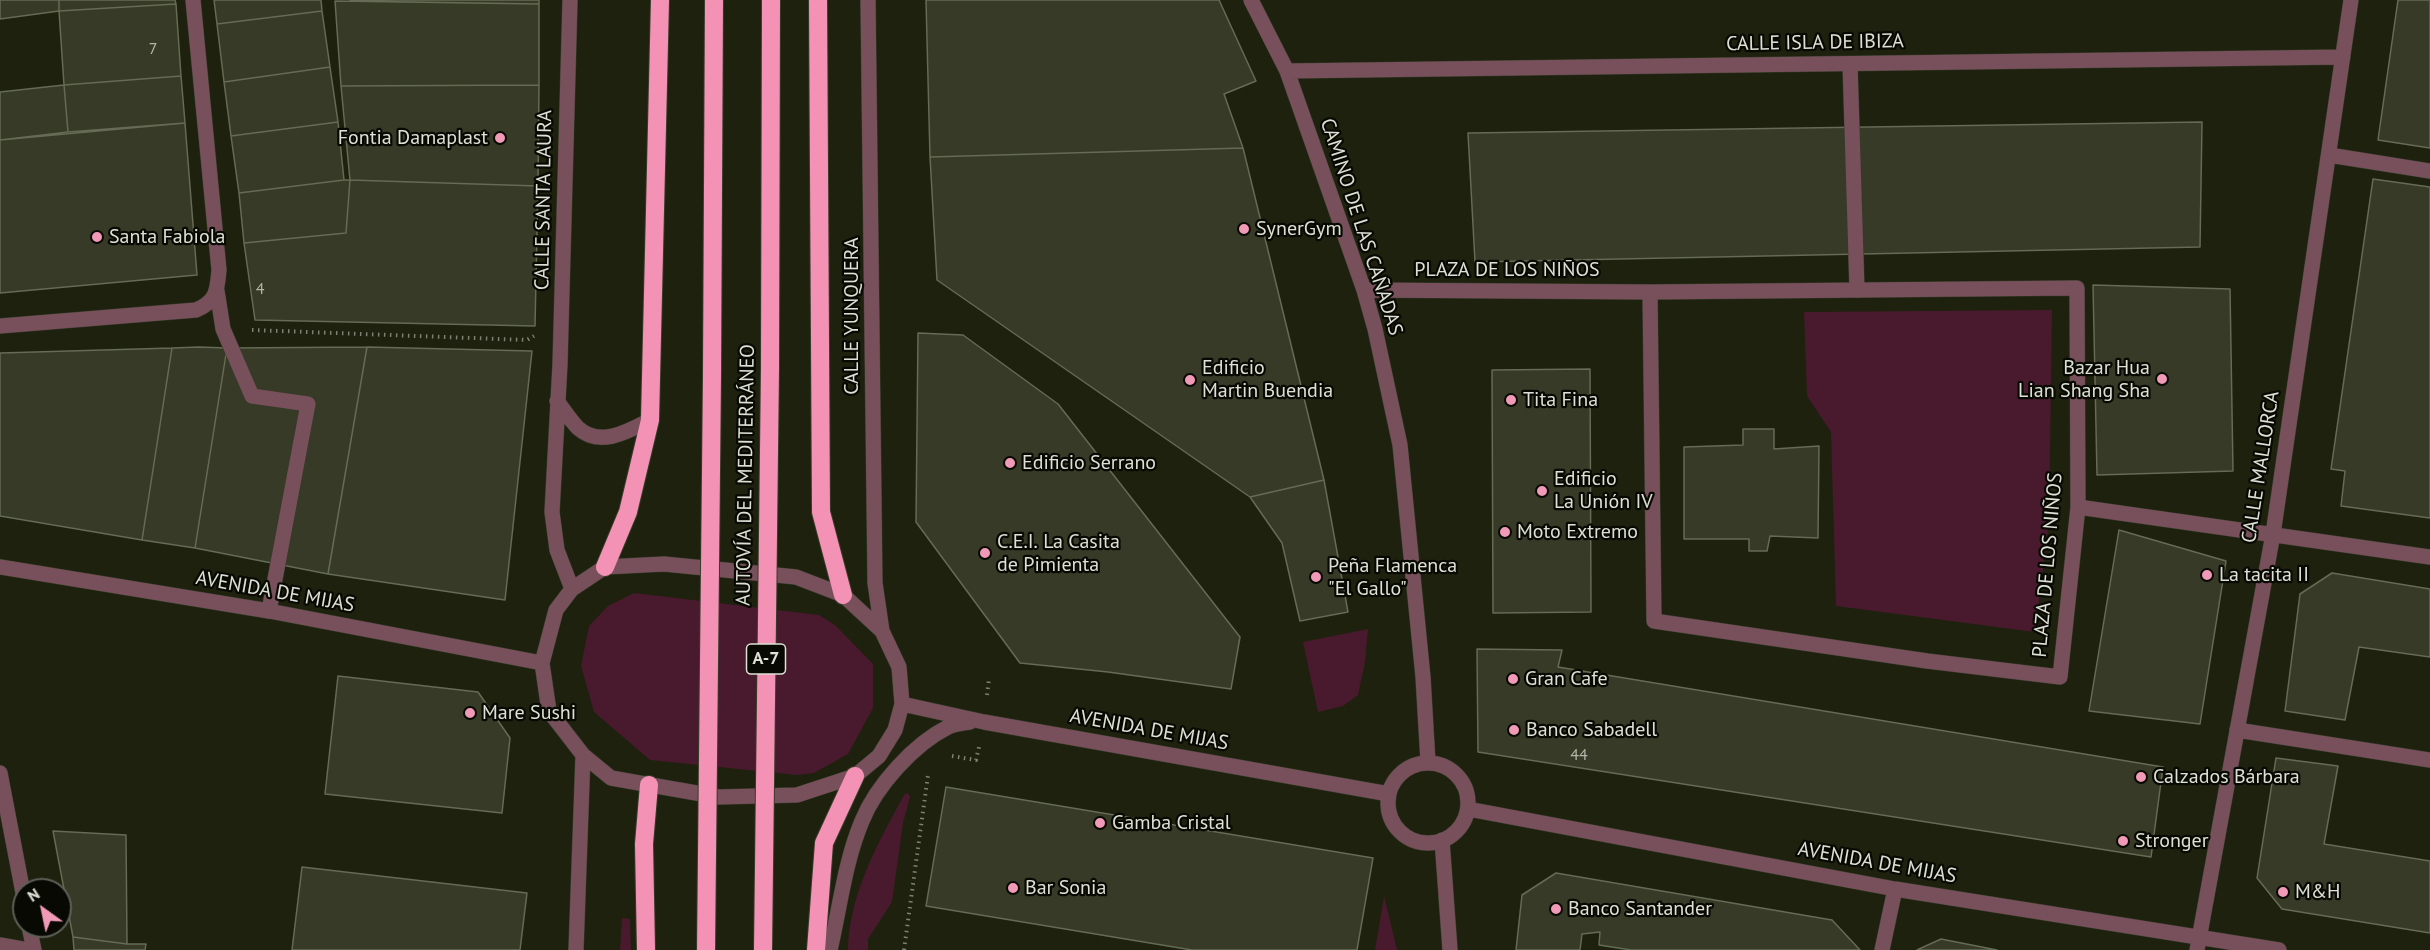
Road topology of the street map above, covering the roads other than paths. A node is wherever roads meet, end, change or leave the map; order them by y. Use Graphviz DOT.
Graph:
graph roads {
  1 [pos="193,0"];
  2 [pos="570,0"];
  3 [pos="660,0"];
  4 [pos="714,0"];
  5 [pos="771,0"];
  6 [pos="818,0"];
  7 [pos="868,0"];
  8 [pos="1251,0"];
  9 [pos="2351,0"];
  10 [pos="2343,57"];
  11 [pos="1850,64"];
  12 [pos="1287,71"];
  13 [pos="2329,155"];
  14 [pos="2430,171"];
  15 [pos="1364,290"];
  16 [pos="1857,290"];
  17 [pos="217,291"];
  18 [pos="1650,292"];
  19 [pos="0,326"];
  20 [pos="557,401"];
  21 [pos="650,420"];
  22 [pos="2078,507"];
  23 [pos="2272,534"];
  24 [pos="2430,557"];
  25 [pos="604,567"];
  26 [pos="4,570"];
  27 [pos="572,589"];
  28 [pos="843,595"];
  29 [pos="269,611"];
  30 [pos="882,631"];
  31 [pos="542,663"];
  32 [pos="902,704"];
  33 [pos="979,722"];
  34 [pos="2237,730"];
  35 [pos="583,755"];
  36 [pos="2430,760"];
  37 [pos="1428,762"];
  38 [pos="0,773"];
  39 [pos="855,776"];
  40 [pos="649,785"];
  41 [pos="1389,794"];
  42 [pos="1468,809"];
  43 [pos="1442,840"];
  44 [pos="20,878"];
  45 [pos="1895,889"];
  46 [pos="2198,944"];
  47 [pos="0,945"];
  48 [pos="28,950"];
  49 [pos="576,950"];
  50 [pos="646,950"];
  51 [pos="706,950"];
  52 [pos="763,950"];
  53 [pos="816,950"];
  54 [pos="830,950"];
  55 [pos="1450,950"];
  56 [pos="1882,950"];
  57 [pos="2279,950"];
  1 -- 17 [label="street"];
  2 -- 20 [label="street, CALLE SANTA LAURA"];
  3 -- 21 [label="highway"];
  4 -- 51 [label="highway, AUTOVÍA DEL MEDITERRÁNEO, bridge"];
  5 -- 52 [label="highway, AUTOVÍA DEL MEDITERRÁNEO / A-7, bridge"];
  6 -- 28 [label="highway"];
  7 -- 30 [label="street, CALLE YUNQUERA"];
  8 -- 12 [label="street, CAMINO DE LAS CAÑADAS"];
  9 -- 10 [label="street, CALLE MALLORCA"];
  10 -- 11 [label="street, CALLE ISLA DE IBIZA"];
  10 -- 13 [label="street, CALLE MALLORCA"];
  11 -- 12 [label="street, CALLE ISLA DE IBIZA"];
  11 -- 16 [label="street"];
  12 -- 15 [label="street, CAMINO DE LAS CAÑADAS"];
  13 -- 14 [label="street"];
  13 -- 23 [label="street, CALLE MALLORCA"];
  15 -- 18 [label="street, PLAZA DE LOS NIÑOS"];
  15 -- 37 [label="street, CAMINO DE LAS CAÑADAS"];
  16 -- 18 [label="street, PLAZA DE LOS NIÑOS"];
  16 -- 22 [label="street, PLAZA DE LOS NIÑOS"];
  17 -- 19 [label="street"];
  17 -- 29 [label="street"];
  18 -- 22 [label="street, PLAZA DE LOS NIÑOS"];
  20 -- 21 [label="street"];
  20 -- 27 [label="street, CALLE SANTA LAURA"];
  21 -- 25 [label="highway"];
  22 -- 23 [label="street"];
  23 -- 24 [label="street"];
  23 -- 34 [label="street, CALLE MALLORCA"];
  25 -- 27 [label="street"];
  25 -- 28 [label="street"];
  26 -- 29 [label="street, AVENIDA DE MIJAS"];
  27 -- 31 [label="street"];
  28 -- 30 [label="street"];
  29 -- 31 [label="street, AVENIDA DE MIJAS"];
  30 -- 32 [label="street"];
  31 -- 35 [label="street"];
  32 -- 33 [label="street, AVENIDA DE MIJAS"];
  32 -- 39 [label="street"];
  33 -- 41 [label="street, AVENIDA DE MIJAS"];
  33 -- 54 [label="street"];
  34 -- 36 [label="street"];
  34 -- 46 [label="street, CALLE MALLORCA"];
  35 -- 40 [label="street"];
  35 -- 49 [label="street"];
  37 -- 41 [label="street"];
  37 -- 42 [label="street"];
  38 -- 44 [label="street"];
  39 -- 40 [label="street"];
  39 -- 53 [label="highway"];
  40 -- 50 [label="highway"];
  41 -- 43 [label="street"];
  42 -- 43 [label="street"];
  42 -- 45 [label="street, AVENIDA DE MIJAS"];
  43 -- 55 [label="street"];
  45 -- 46 [label="street, AVENIDA DE MIJAS"];
  45 -- 56 [label="street"];
  46 -- 57 [label="street, AVENIDA DE MIJAS"];
  47 -- 48 [label="street"];
}
